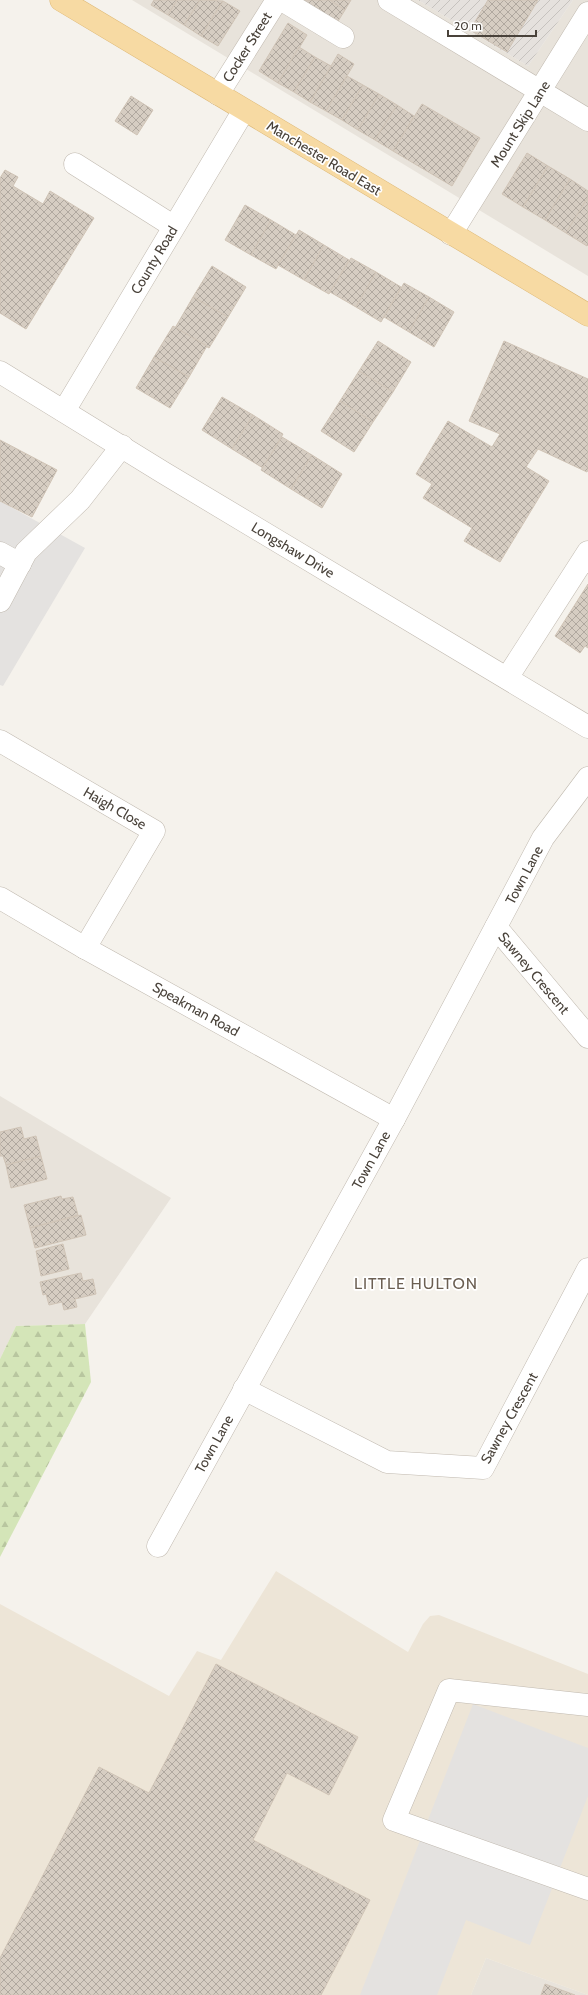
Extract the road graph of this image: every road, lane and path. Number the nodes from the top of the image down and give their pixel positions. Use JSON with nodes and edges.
{"nodes":[{"id":1,"x":61,"y":0,"type":"edge"},
{"id":2,"x":277,"y":0,"type":"edge"},
{"id":3,"x":282,"y":0,"type":"edge"},
{"id":4,"x":389,"y":0,"type":"edge"},
{"id":5,"x":588,"y":13,"type":"edge"},
{"id":6,"x":343,"y":37,"type":"dead end"},
{"id":7,"x":540,"y":90,"type":"junction"},
{"id":8,"x":218,"y":94,"type":"junction"},
{"id":9,"x":244,"y":110,"type":"junction"},
{"id":10,"x":588,"y":120,"type":"edge"},
{"id":11,"x":75,"y":164,"type":"dead end"},
{"id":12,"x":173,"y":226,"type":"junction"},
{"id":13,"x":451,"y":234,"type":"junction"},
{"id":14,"x":588,"y":316,"type":"edge"},
{"id":15,"x":0,"y":372,"type":"edge"},
{"id":16,"x":64,"y":411,"type":"junction"},
{"id":17,"x":122,"y":446,"type":"junction"},
{"id":18,"x":588,"y":552,"type":"edge"},
{"id":19,"x":0,"y":553,"type":"edge"},
{"id":20,"x":23,"y":558,"type":"junction"},
{"id":21,"x":0,"y":602,"type":"edge"},
{"id":22,"x":507,"y":678,"type":"junction"},
{"id":23,"x":588,"y":728,"type":"edge"},
{"id":24,"x":0,"y":741,"type":"edge"},
{"id":25,"x":588,"y":778,"type":"edge"},
{"id":26,"x":0,"y":898,"type":"edge"},
{"id":27,"x":496,"y":927,"type":"junction"},
{"id":28,"x":85,"y":948,"type":"junction"},
{"id":29,"x":588,"y":1037,"type":"edge"},
{"id":30,"x":394,"y":1119,"type":"junction"},
{"id":31,"x":588,"y":1269,"type":"edge"},
{"id":32,"x":244,"y":1389,"type":"junction"},
{"id":33,"x":158,"y":1546,"type":"dead end"},
{"id":34,"x":588,"y":1705,"type":"edge"},
{"id":35,"x":588,"y":1889,"type":"edge"}],
"edges":[{"from":1,"to":8,"type":"main road","name":"Manchester Road East"},
{"from":2,"to":8,"type":"street","name":"Cocker Street"},
{"from":3,"to":6,"type":"street"},
{"from":4,"to":7,"type":"street"},
{"from":5,"to":7,"type":"street","name":"Mount Skip Lane"},
{"from":7,"to":10,"type":"street"},
{"from":7,"to":13,"type":"street","name":"Mount Skip Lane"},
{"from":8,"to":9,"type":"main road","name":"Manchester Road East"},
{"from":9,"to":12,"type":"street","name":"County Road"},
{"from":9,"to":13,"type":"main road","name":"Manchester Road East"},
{"from":11,"to":12,"type":"street"},
{"from":12,"to":16,"type":"street","name":"County Road"},
{"from":13,"to":14,"type":"main road","name":"Manchester Road East"},
{"from":15,"to":16,"type":"street","name":"Longshaw Drive"},
{"from":16,"to":17,"type":"street","name":"Longshaw Drive"},
{"from":17,"to":20,"type":"street"},
{"from":17,"to":22,"type":"street","name":"Longshaw Drive"},
{"from":18,"to":22,"type":"street"},
{"from":19,"to":20,"type":"street"},
{"from":20,"to":21,"type":"street"},
{"from":22,"to":23,"type":"street","name":"Longshaw Drive"},
{"from":24,"to":28,"type":"street","name":"Haigh Close"},
{"from":25,"to":27,"type":"street","name":"Town Lane"},
{"from":26,"to":28,"type":"street","name":"Speakman Road"},
{"from":27,"to":29,"type":"street","name":"Sawney Crescent"},
{"from":27,"to":30,"type":"street","name":"Town Lane"},
{"from":28,"to":30,"type":"street","name":"Speakman Road"},
{"from":30,"to":32,"type":"street","name":"Town Lane"},
{"from":31,"to":32,"type":"street","name":"Sawney Crescent"},
{"from":32,"to":33,"type":"street","name":"Town Lane"},
{"from":34,"to":35,"type":"street"}]}
